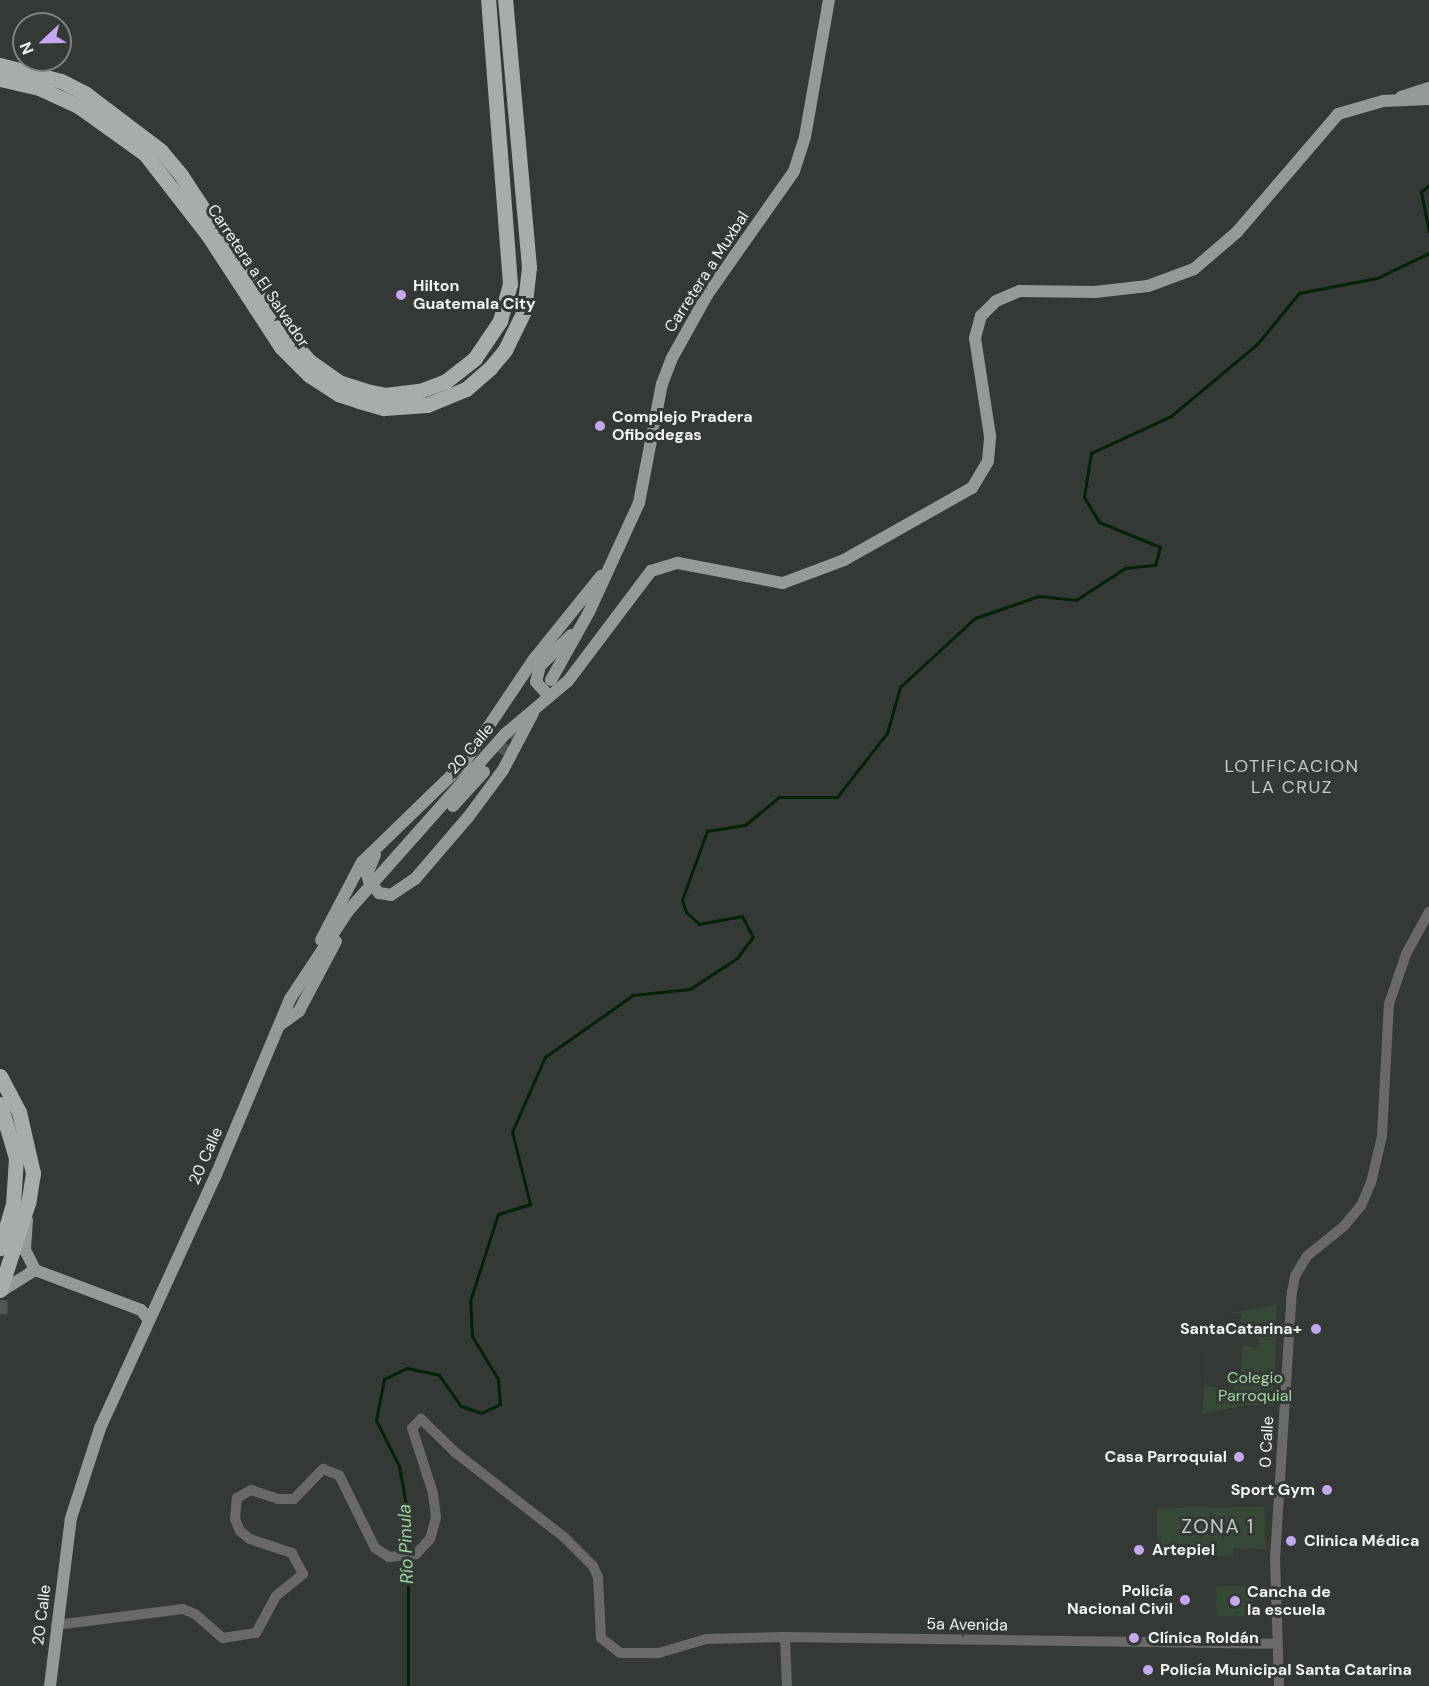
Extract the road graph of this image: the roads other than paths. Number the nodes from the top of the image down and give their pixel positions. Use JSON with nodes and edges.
{"nodes":[{"id":1,"x":488,"y":0,"type":"edge"},
{"id":2,"x":505,"y":0,"type":"edge"},
{"id":3,"x":829,"y":0,"type":"edge"},
{"id":4,"x":0,"y":65,"type":"edge"},
{"id":5,"x":0,"y":79,"type":"edge"},
{"id":6,"x":1429,"y":88,"type":"edge"},
{"id":7,"x":1397,"y":99,"type":"junction"},
{"id":8,"x":1429,"y":99,"type":"edge"},
{"id":9,"x":611,"y":564,"type":"junction"},
{"id":10,"x":583,"y":622,"type":"junction"},
{"id":11,"x":554,"y":675,"type":"dead end"},
{"id":12,"x":550,"y":695,"type":"junction"},
{"id":13,"x":534,"y":712,"type":"junction"},
{"id":14,"x":499,"y":753,"type":"tunnel mouth"},
{"id":15,"x":465,"y":763,"type":"junction"},
{"id":16,"x":1429,"y":912,"type":"edge"},
{"id":17,"x":314,"y":961,"type":"junction"},
{"id":18,"x":279,"y":1026,"type":"junction"},
{"id":19,"x":0,"y":1076,"type":"edge"},
{"id":20,"x":0,"y":1104,"type":"edge"},
{"id":21,"x":28,"y":1203,"type":"junction"},
{"id":22,"x":0,"y":1248,"type":"edge"},
{"id":23,"x":36,"y":1270,"type":"junction"},
{"id":24,"x":49,"y":1275,"type":"junction"},
{"id":25,"x":0,"y":1291,"type":"edge"},
{"id":26,"x":156,"y":1302,"type":"junction"},
{"id":27,"x":148,"y":1319,"type":"junction"},
{"id":28,"x":56,"y":1625,"type":"junction"},
{"id":29,"x":785,"y":1637,"type":"junction"},
{"id":30,"x":1277,"y":1644,"type":"junction"},
{"id":31,"x":50,"y":1686,"type":"edge"},
{"id":32,"x":787,"y":1686,"type":"edge"},
{"id":33,"x":1279,"y":1686,"type":"edge"}],
"edges":[{"from":1,"to":4,"type":"highway","name":"Carretera a El Salvador"},
{"from":2,"to":5,"type":"highway","name":"Carretera a El Salvador"},
{"from":3,"to":9,"type":"main road","name":"Carretera a Muxbal"},
{"from":6,"to":7,"type":"main road"},
{"from":7,"to":8,"type":"main road"},
{"from":7,"to":12,"type":"main road","name":"20 Calle"},
{"from":9,"to":10,"type":"main road","name":"Carretera a Muxbal"},
{"from":9,"to":15,"type":"main road","name":"Carretera a Muxbal"},
{"from":10,"to":11,"type":"main road","name":"Carretera a Muxbal"},
{"from":10,"to":12,"type":"main road","bridge":true},
{"from":12,"to":13,"type":"main road","name":"20 Calle"},
{"from":13,"to":15,"type":"main road","bridge":true},
{"from":13,"to":17,"type":"main road","name":"20 Calle"},
{"from":14,"to":18,"type":"main road"},
{"from":15,"to":17,"type":"main road","name":"Carretera a Muxbal"},
{"from":16,"to":30,"type":"street","name":"0 Calle"},
{"from":17,"to":18,"type":"main road","name":"20 Calle"},
{"from":18,"to":26,"type":"main road","name":"20 Calle"},
{"from":19,"to":21,"type":"highway"},
{"from":20,"to":22,"type":"highway"},
{"from":21,"to":23,"type":"main road"},
{"from":21,"to":25,"type":"highway"},
{"from":23,"to":24,"type":"main road"},
{"from":23,"to":25,"type":"main road"},
{"from":24,"to":26,"type":"main road"},
{"from":24,"to":27,"type":"main road"},
{"from":26,"to":27,"type":"main road","name":"20 Calle"},
{"from":27,"to":28,"type":"main road","name":"20 Calle"},
{"from":28,"to":29,"type":"street","name":"5a Avenida"},
{"from":28,"to":31,"type":"main road","name":"20 Calle"},
{"from":29,"to":30,"type":"street","name":"5a Avenida"},
{"from":29,"to":32,"type":"street"},
{"from":30,"to":33,"type":"street","name":"0 Calle"}]}
